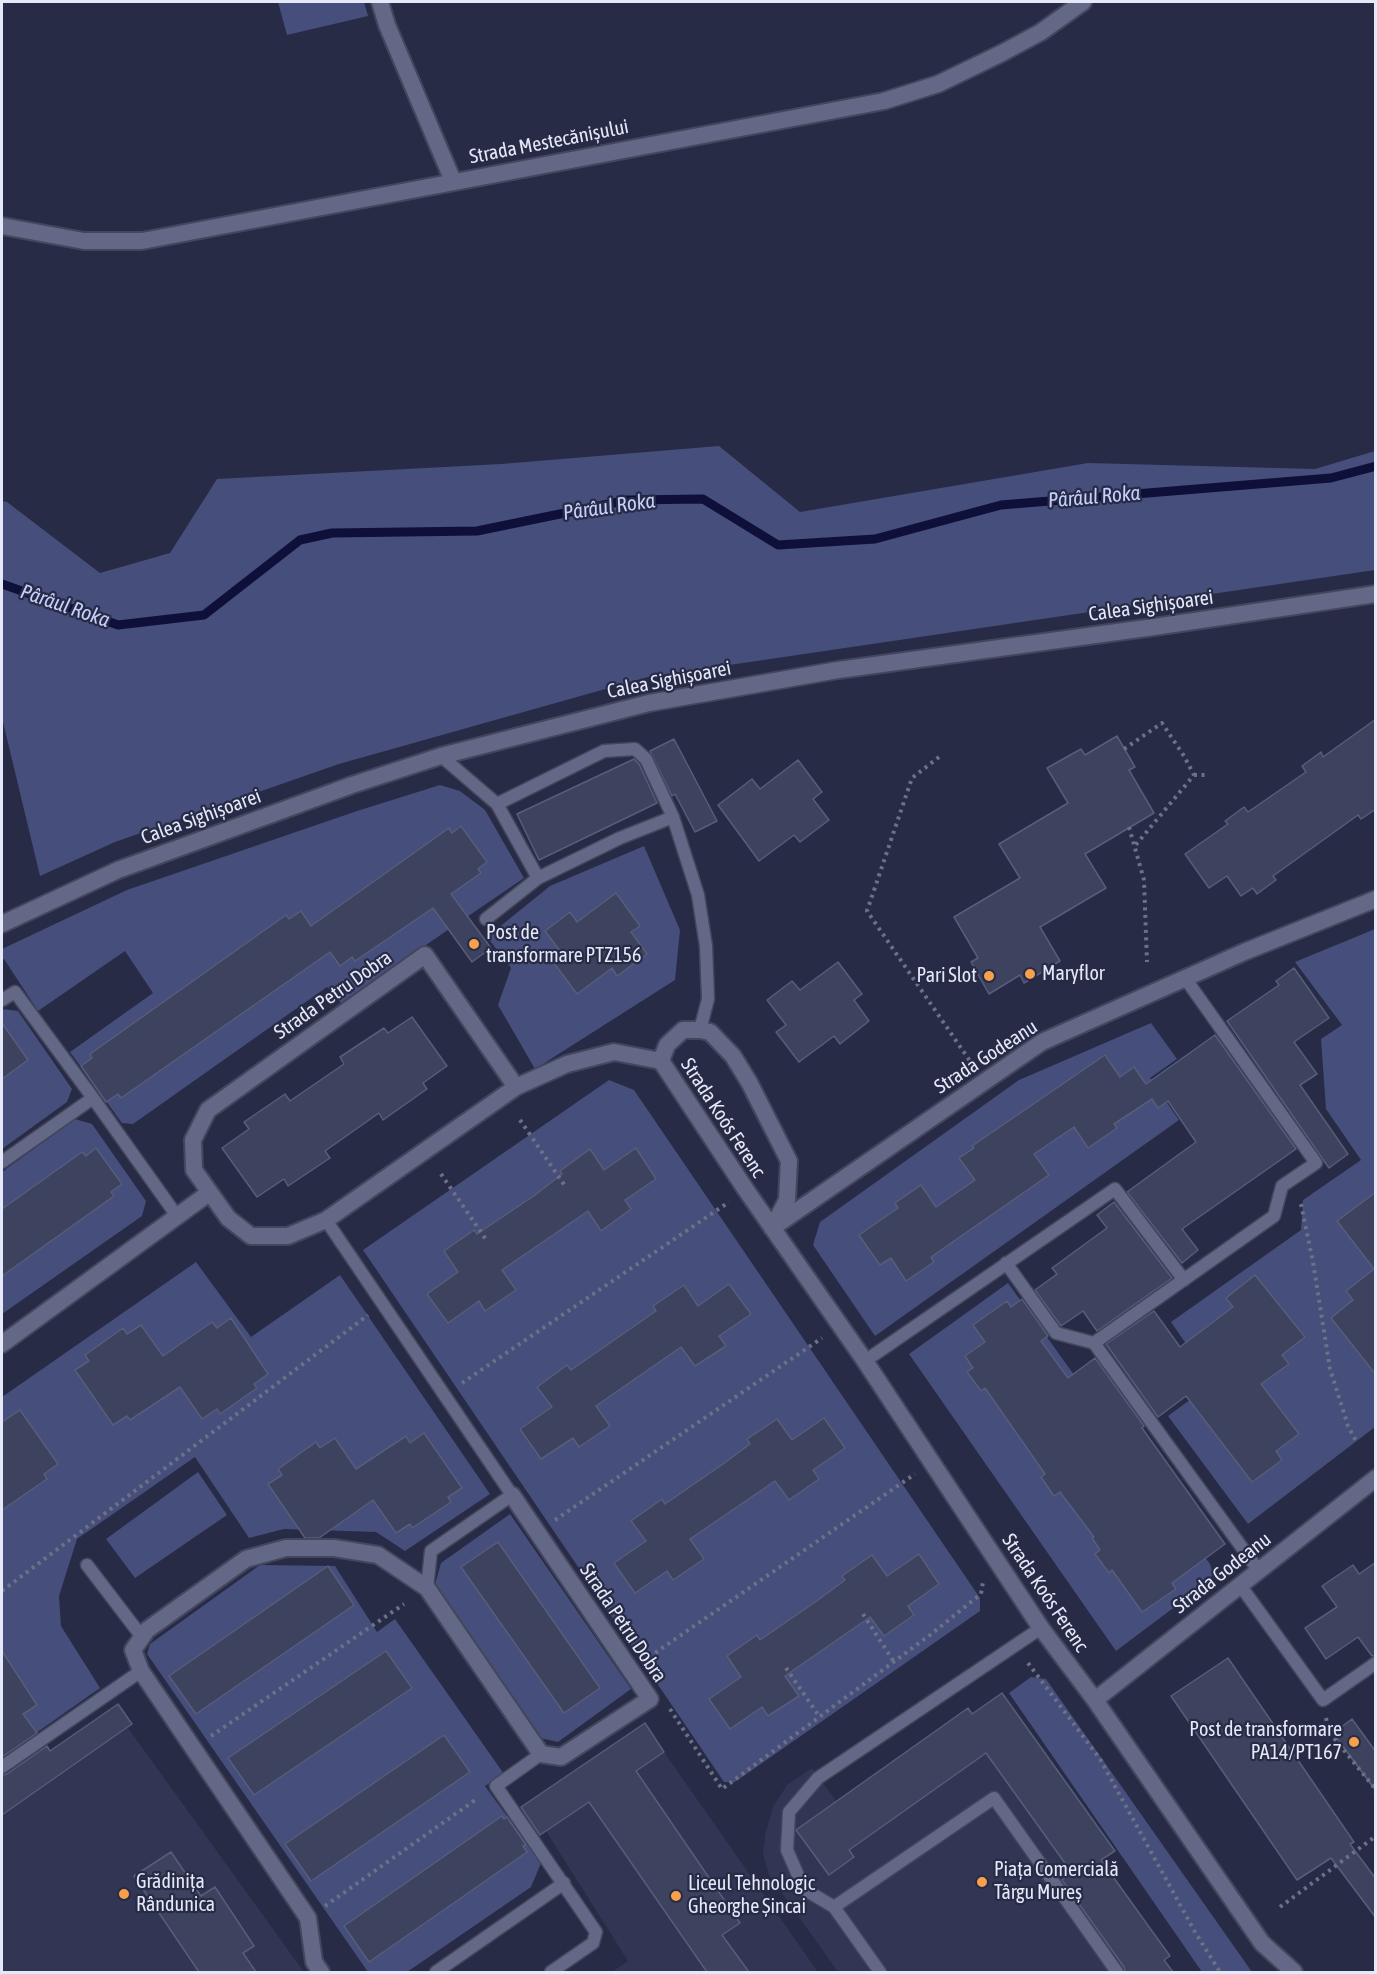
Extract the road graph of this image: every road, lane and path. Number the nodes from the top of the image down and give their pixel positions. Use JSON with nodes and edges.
{"nodes":[{"id":1,"x":380,"y":2,"type":"edge"},
{"id":2,"x":1083,"y":2,"type":"edge"},
{"id":3,"x":453,"y":181,"type":"junction"},
{"id":4,"x":2,"y":226,"type":"edge"},
{"id":5,"x":1376,"y":594,"type":"edge"},
{"id":6,"x":1124,"y":749,"type":"dead end"},
{"id":7,"x":441,"y":756,"type":"junction"},
{"id":8,"x":939,"y":757,"type":"dead end"},
{"id":9,"x":1194,"y":775,"type":"junction"},
{"id":10,"x":1205,"y":775,"type":"dead end"},
{"id":11,"x":497,"y":804,"type":"junction"},
{"id":12,"x":673,"y":817,"type":"junction"},
{"id":13,"x":1129,"y":827,"type":"dead end"},
{"id":14,"x":1134,"y":847,"type":"junction"},
{"id":15,"x":538,"y":878,"type":"junction"},
{"id":16,"x":1376,"y":899,"type":"edge"},
{"id":17,"x":486,"y":919,"type":"dead end"},
{"id":18,"x":2,"y":924,"type":"edge"},
{"id":19,"x":1147,"y":962,"type":"dead end"},
{"id":20,"x":1185,"y":978,"type":"junction"},
{"id":21,"x":2,"y":1000,"type":"edge"},
{"id":22,"x":700,"y":1030,"type":"junction"},
{"id":23,"x":661,"y":1061,"type":"junction"},
{"id":24,"x":976,"y":1069,"type":"dead end"},
{"id":25,"x":516,"y":1087,"type":"junction"},
{"id":26,"x":93,"y":1098,"type":"junction"},
{"id":27,"x":520,"y":1120,"type":"dead end"},
{"id":28,"x":2,"y":1162,"type":"edge"},
{"id":29,"x":441,"y":1174,"type":"dead end"},
{"id":30,"x":1295,"y":1177,"type":"junction"},
{"id":31,"x":565,"y":1186,"type":"dead end"},
{"id":32,"x":208,"y":1193,"type":"junction"},
{"id":33,"x":729,"y":1202,"type":"dead end"},
{"id":34,"x":177,"y":1216,"type":"junction"},
{"id":35,"x":326,"y":1220,"type":"junction"},
{"id":36,"x":772,"y":1228,"type":"junction"},
{"id":37,"x":487,"y":1241,"type":"dead end"},
{"id":38,"x":1006,"y":1263,"type":"junction"},
{"id":39,"x":1184,"y":1280,"type":"junction"},
{"id":40,"x":383,"y":1304,"type":"junction"},
{"id":41,"x":822,"y":1338,"type":"dead end"},
{"id":42,"x":1094,"y":1343,"type":"junction"},
{"id":43,"x":2,"y":1344,"type":"edge"},
{"id":44,"x":865,"y":1361,"type":"junction"},
{"id":45,"x":444,"y":1395,"type":"junction"},
{"id":46,"x":1356,"y":1441,"type":"dead end"},
{"id":47,"x":918,"y":1472,"type":"dead end"},
{"id":48,"x":1376,"y":1478,"type":"edge"},
{"id":49,"x":512,"y":1495,"type":"junction"},
{"id":50,"x":537,"y":1532,"type":"junction"},
{"id":51,"x":87,"y":1565,"type":"dead end"},
{"id":52,"x":1258,"y":1571,"type":"junction"},
{"id":53,"x":984,"y":1576,"type":"dead end"},
{"id":54,"x":1240,"y":1585,"type":"junction"},
{"id":55,"x":427,"y":1588,"type":"junction"},
{"id":56,"x":2,"y":1592,"type":"edge"},
{"id":57,"x":404,"y":1604,"type":"dead end"},
{"id":58,"x":863,"y":1614,"type":"dead end"},
{"id":59,"x":1041,"y":1628,"type":"junction"},
{"id":60,"x":141,"y":1637,"type":"junction"},
{"id":61,"x":1027,"y":1661,"type":"dead end"},
{"id":62,"x":894,"y":1662,"type":"junction"},
{"id":63,"x":1376,"y":1663,"type":"edge"},
{"id":64,"x":786,"y":1668,"type":"dead end"},
{"id":65,"x":630,"y":1670,"type":"junction"},
{"id":66,"x":141,"y":1671,"type":"junction"},
{"id":67,"x":1095,"y":1700,"type":"junction"},
{"id":68,"x":1323,"y":1700,"type":"junction"},
{"id":69,"x":665,"y":1702,"type":"dead end"},
{"id":70,"x":819,"y":1716,"type":"junction"},
{"id":71,"x":206,"y":1739,"type":"dead end"},
{"id":72,"x":541,"y":1755,"type":"junction"},
{"id":73,"x":2,"y":1767,"type":"edge"},
{"id":74,"x":496,"y":1786,"type":"junction"},
{"id":75,"x":1376,"y":1793,"type":"edge"},
{"id":76,"x":1376,"y":1836,"type":"edge"},
{"id":77,"x":564,"y":1883,"type":"junction"},
{"id":78,"x":834,"y":1907,"type":"junction"},
{"id":79,"x":1280,"y":1907,"type":"dead end"},
{"id":80,"x":322,"y":1908,"type":"dead end"},
{"id":81,"x":321,"y":1972,"type":"edge"},
{"id":82,"x":436,"y":1972,"type":"edge"},
{"id":83,"x":551,"y":1972,"type":"edge"},
{"id":84,"x":880,"y":1972,"type":"edge"},
{"id":85,"x":1117,"y":1972,"type":"edge"},
{"id":86,"x":1220,"y":1972,"type":"edge"},
{"id":87,"x":1294,"y":1972,"type":"edge"}],
"edges":[{"from":1,"to":3,"type":"street"},
{"from":2,"to":3,"type":"street","name":"Strada Mestecănișului"},
{"from":3,"to":4,"type":"street","name":"Strada Mestecănișului"},
{"from":5,"to":7,"type":"street","name":"Calea Sighișoarei"},
{"from":6,"to":9,"type":"path"},
{"from":7,"to":11,"type":"lane"},
{"from":7,"to":18,"type":"street","name":"Calea Sighișoarei"},
{"from":8,"to":24,"type":"path"},
{"from":9,"to":10,"type":"path"},
{"from":9,"to":14,"type":"path"},
{"from":11,"to":12,"type":"lane"},
{"from":11,"to":15,"type":"lane"},
{"from":12,"to":15,"type":"lane"},
{"from":12,"to":22,"type":"lane"},
{"from":13,"to":14,"type":"path"},
{"from":14,"to":19,"type":"path"},
{"from":15,"to":17,"type":"lane"},
{"from":16,"to":20,"type":"street","name":"Strada Godeanu"},
{"from":20,"to":30,"type":"lane"},
{"from":20,"to":36,"type":"street","name":"Strada Godeanu"},
{"from":21,"to":26,"type":"lane"},
{"from":22,"to":23,"type":"street","name":"Strada Koós Ferenc"},
{"from":22,"to":36,"type":"street","name":"Strada Koós Ferenc"},
{"from":23,"to":25,"type":"street","name":"Strada Petru Dobra"},
{"from":23,"to":36,"type":"street","name":"Strada Koós Ferenc"},
{"from":25,"to":32,"type":"street","name":"Strada Petru Dobra"},
{"from":25,"to":35,"type":"street","name":"Strada Petru Dobra"},
{"from":26,"to":28,"type":"lane"},
{"from":26,"to":34,"type":"lane"},
{"from":27,"to":31,"type":"path"},
{"from":29,"to":37,"type":"path"},
{"from":30,"to":39,"type":"lane"},
{"from":30,"to":46,"type":"path"},
{"from":32,"to":34,"type":"street"},
{"from":32,"to":35,"type":"street","name":"Strada Petru Dobra"},
{"from":33,"to":45,"type":"path"},
{"from":34,"to":43,"type":"street"},
{"from":35,"to":40,"type":"lane","name":"Strada Petru Dobra"},
{"from":36,"to":44,"type":"street","name":"Strada Koós Ferenc"},
{"from":38,"to":39,"type":"lane"},
{"from":38,"to":42,"type":"lane"},
{"from":38,"to":44,"type":"lane"},
{"from":39,"to":42,"type":"lane"},
{"from":40,"to":45,"type":"lane","name":"Strada Petru Dobra"},
{"from":40,"to":56,"type":"path"},
{"from":41,"to":50,"type":"path"},
{"from":42,"to":52,"type":"lane"},
{"from":44,"to":59,"type":"street","name":"Strada Koós Ferenc"},
{"from":45,"to":49,"type":"lane","name":"Strada Petru Dobra"},
{"from":47,"to":65,"type":"path"},
{"from":48,"to":52,"type":"street","name":"Strada Godeanu"},
{"from":49,"to":50,"type":"street","name":"Strada Petru Dobra"},
{"from":49,"to":55,"type":"lane"},
{"from":50,"to":65,"type":"street","name":"Strada Petru Dobra"},
{"from":51,"to":60,"type":"lane"},
{"from":52,"to":54,"type":"street","name":"Strada Godeanu"},
{"from":53,"to":62,"type":"path"},
{"from":54,"to":67,"type":"street","name":"Strada Godeanu"},
{"from":54,"to":68,"type":"lane"},
{"from":55,"to":60,"type":"street"},
{"from":55,"to":72,"type":"street"},
{"from":57,"to":71,"type":"path"},
{"from":58,"to":62,"type":"path"},
{"from":59,"to":67,"type":"street","name":"Strada Koós Ferenc"},
{"from":59,"to":78,"type":"lane"},
{"from":60,"to":66,"type":"street"},
{"from":61,"to":86,"type":"path"},
{"from":62,"to":70,"type":"path"},
{"from":63,"to":68,"type":"lane"},
{"from":64,"to":70,"type":"path"},
{"from":65,"to":72,"type":"street","name":"Strada Petru Dobra"},
{"from":66,"to":73,"type":"lane"},
{"from":66,"to":81,"type":"street"},
{"from":67,"to":87,"type":"street","name":"Strada Koós Ferenc"},
{"from":68,"to":75,"type":"path"},
{"from":69,"to":70,"type":"path"},
{"from":72,"to":74,"type":"lane","name":"Strada Petru Dobra"},
{"from":74,"to":77,"type":"lane"},
{"from":74,"to":80,"type":"path"},
{"from":76,"to":79,"type":"path"},
{"from":77,"to":82,"type":"lane"},
{"from":77,"to":83,"type":"lane"},
{"from":78,"to":84,"type":"lane"},
{"from":78,"to":85,"type":"lane"}]}
